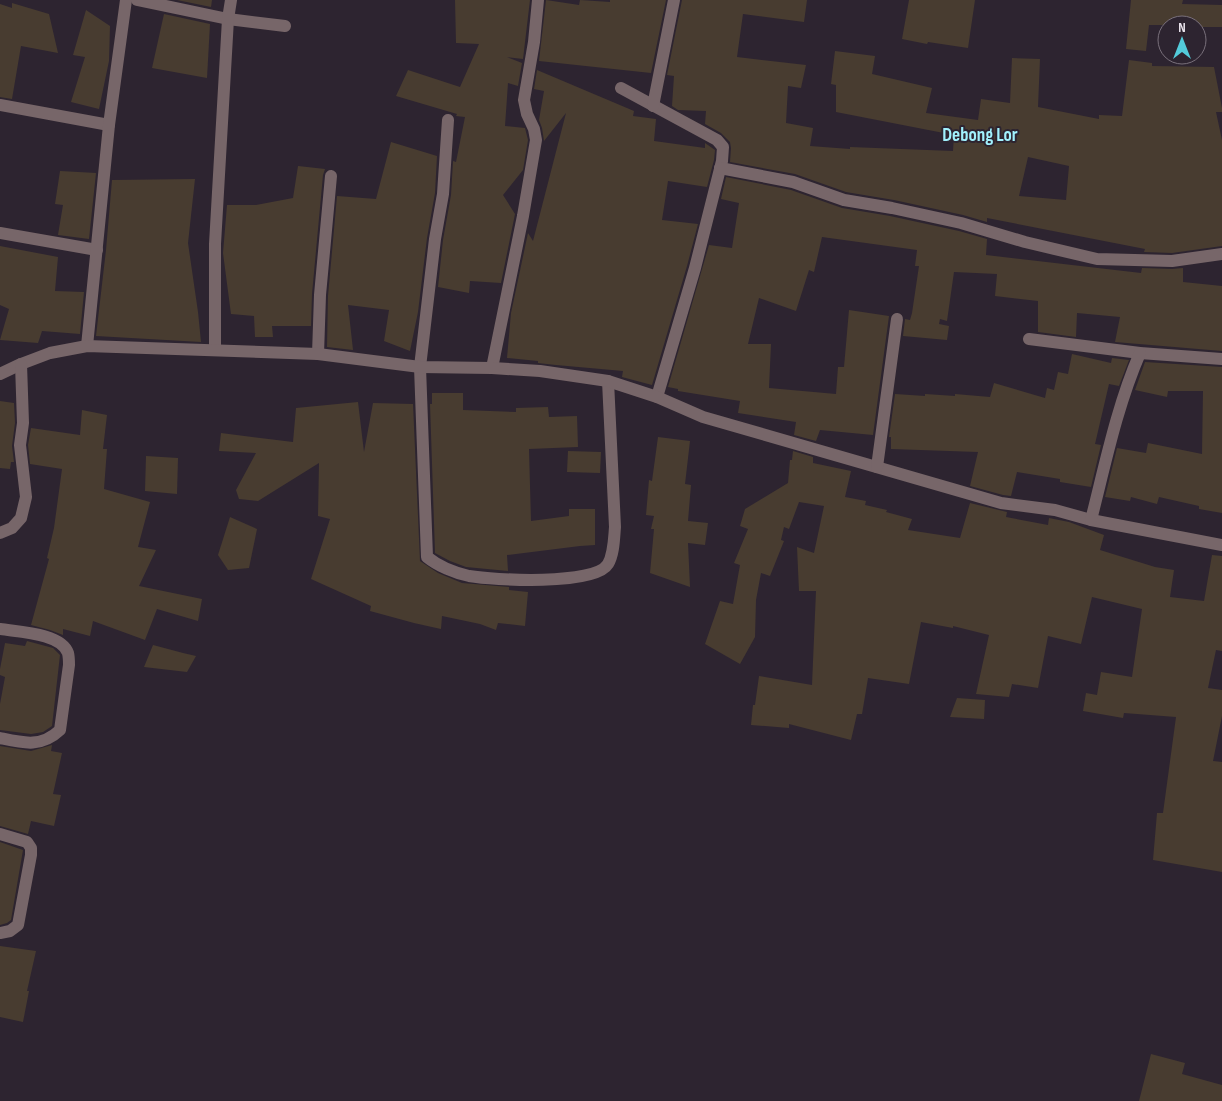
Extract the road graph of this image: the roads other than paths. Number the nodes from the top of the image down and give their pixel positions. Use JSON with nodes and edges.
{"nodes":[{"id":1,"x":126,"y":0,"type":"edge"},
{"id":2,"x":138,"y":0,"type":"edge"},
{"id":3,"x":231,"y":0,"type":"edge"},
{"id":4,"x":538,"y":0,"type":"edge"},
{"id":5,"x":674,"y":0,"type":"edge"},
{"id":6,"x":228,"y":18,"type":"junction"},
{"id":7,"x":285,"y":26,"type":"dead end"},
{"id":8,"x":621,"y":88,"type":"dead end"},
{"id":9,"x":0,"y":105,"type":"edge"},
{"id":10,"x":653,"y":106,"type":"junction"},
{"id":11,"x":448,"y":120,"type":"dead end"},
{"id":12,"x":109,"y":125,"type":"junction"},
{"id":13,"x":720,"y":168,"type":"junction"},
{"id":14,"x":331,"y":176,"type":"dead end"},
{"id":15,"x":0,"y":233,"type":"edge"},
{"id":16,"x":97,"y":250,"type":"junction"},
{"id":17,"x":1222,"y":254,"type":"edge"},
{"id":18,"x":897,"y":319,"type":"dead end"},
{"id":19,"x":1029,"y":338,"type":"dead end"},
{"id":20,"x":87,"y":346,"type":"junction"},
{"id":21,"x":215,"y":350,"type":"junction"},
{"id":22,"x":1140,"y":353,"type":"junction"},
{"id":23,"x":318,"y":354,"type":"junction"},
{"id":24,"x":1222,"y":359,"type":"edge"},
{"id":25,"x":21,"y":364,"type":"junction"},
{"id":26,"x":420,"y":367,"type":"junction"},
{"id":27,"x":492,"y":368,"type":"junction"},
{"id":28,"x":0,"y":374,"type":"edge"},
{"id":29,"x":608,"y":381,"type":"junction"},
{"id":30,"x":657,"y":397,"type":"junction"},
{"id":31,"x":876,"y":467,"type":"junction"},
{"id":32,"x":1091,"y":520,"type":"junction"},
{"id":33,"x":0,"y":533,"type":"edge"},
{"id":34,"x":1222,"y":545,"type":"edge"},
{"id":35,"x":0,"y":629,"type":"edge"},
{"id":36,"x":0,"y":738,"type":"edge"},
{"id":37,"x":0,"y":834,"type":"edge"},
{"id":38,"x":0,"y":933,"type":"edge"}],
"edges":[{"from":1,"to":12,"type":"street"},
{"from":2,"to":6,"type":"street"},
{"from":3,"to":6,"type":"street"},
{"from":4,"to":27,"type":"street"},
{"from":5,"to":10,"type":"street"},
{"from":6,"to":7,"type":"street"},
{"from":6,"to":21,"type":"street"},
{"from":8,"to":10,"type":"street"},
{"from":9,"to":12,"type":"street"},
{"from":10,"to":13,"type":"street"},
{"from":11,"to":26,"type":"street"},
{"from":12,"to":16,"type":"street"},
{"from":13,"to":17,"type":"street"},
{"from":13,"to":30,"type":"street"},
{"from":14,"to":23,"type":"street"},
{"from":15,"to":16,"type":"street"},
{"from":16,"to":20,"type":"street"},
{"from":18,"to":31,"type":"street"},
{"from":19,"to":22,"type":"street"},
{"from":20,"to":21,"type":"street"},
{"from":20,"to":25,"type":"street"},
{"from":21,"to":23,"type":"street"},
{"from":22,"to":24,"type":"street"},
{"from":22,"to":32,"type":"street"},
{"from":23,"to":26,"type":"street"},
{"from":25,"to":28,"type":"street"},
{"from":25,"to":33,"type":"street"},
{"from":26,"to":27,"type":"street"},
{"from":26,"to":29,"type":"street"},
{"from":27,"to":29,"type":"street"},
{"from":29,"to":30,"type":"street"},
{"from":30,"to":31,"type":"street"},
{"from":31,"to":32,"type":"street"},
{"from":32,"to":34,"type":"street"},
{"from":35,"to":36,"type":"street"},
{"from":37,"to":38,"type":"street"}]}
